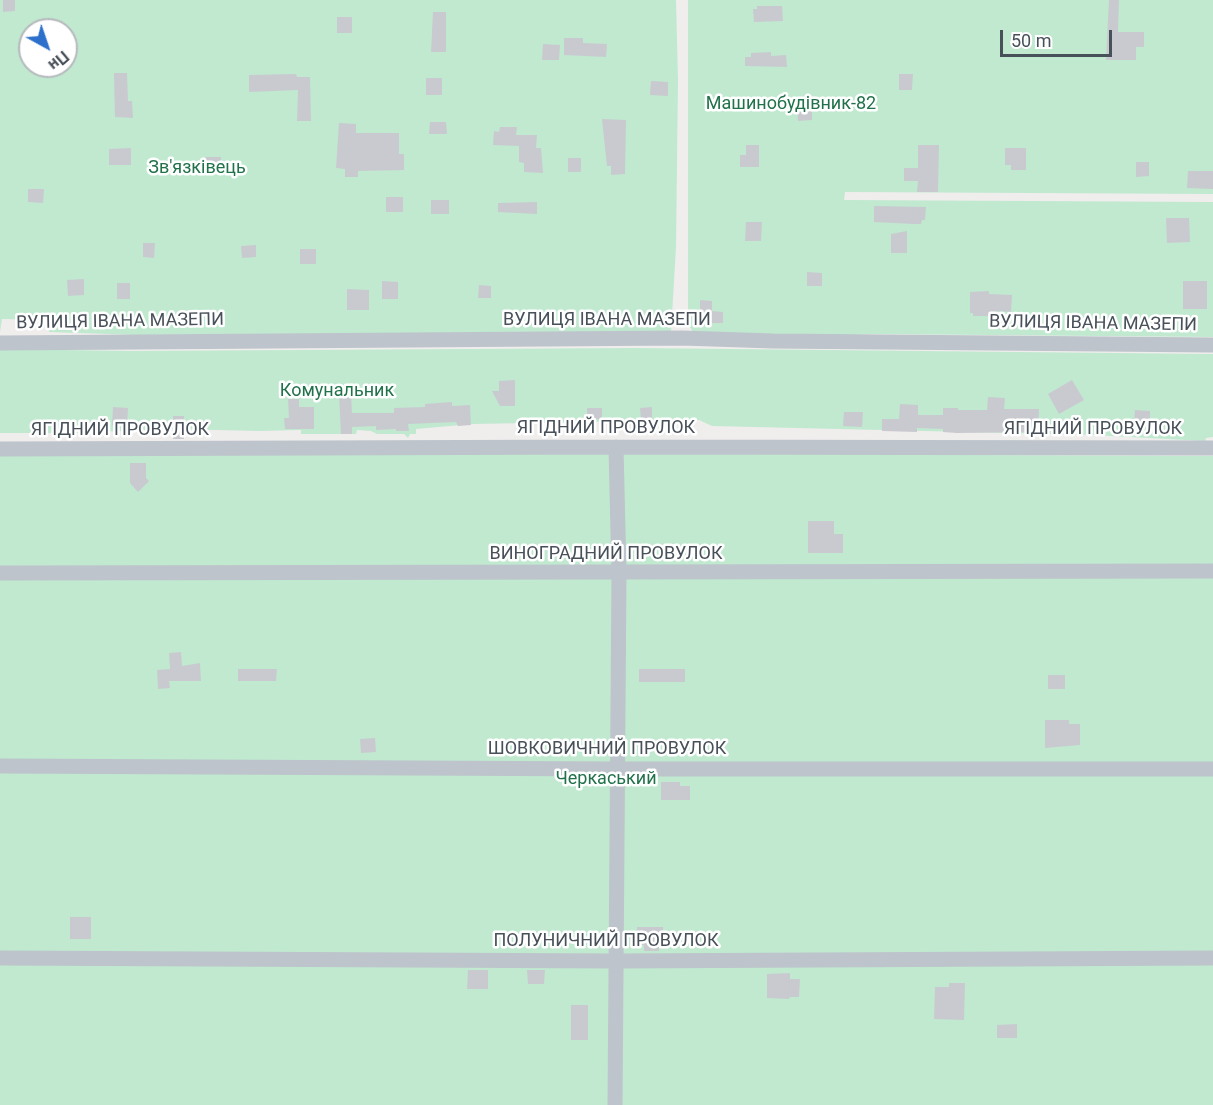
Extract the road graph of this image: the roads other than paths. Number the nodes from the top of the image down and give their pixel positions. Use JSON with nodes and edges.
{"nodes":[{"id":1,"x":0,"y":343,"type":"edge"},
{"id":2,"x":1213,"y":345,"type":"edge"},
{"id":3,"x":616,"y":447,"type":"junction"},
{"id":4,"x":1213,"y":448,"type":"edge"},
{"id":5,"x":0,"y":449,"type":"edge"},
{"id":6,"x":1213,"y":572,"type":"edge"},
{"id":7,"x":0,"y":573,"type":"edge"},
{"id":8,"x":619,"y":574,"type":"junction"},
{"id":9,"x":0,"y":766,"type":"edge"},
{"id":10,"x":618,"y":769,"type":"junction"},
{"id":11,"x":1213,"y":769,"type":"edge"},
{"id":12,"x":0,"y":958,"type":"edge"},
{"id":13,"x":1213,"y":958,"type":"edge"},
{"id":14,"x":616,"y":961,"type":"junction"},
{"id":15,"x":615,"y":1105,"type":"edge"}],
"edges":[{"from":1,"to":2,"type":"street","name":"ВУЛИЦЯ ІВАНА МАЗЕПИ"},
{"from":3,"to":4,"type":"street","name":"ЯГІДНИЙ ПРОВУЛОК"},
{"from":3,"to":5,"type":"street","name":"ЯГІДНИЙ ПРОВУЛОК"},
{"from":3,"to":8,"type":"street"},
{"from":6,"to":8,"type":"street","name":"ВИНОГРАДНИЙ ПРОВУЛОК"},
{"from":7,"to":8,"type":"street","name":"ВИНОГРАДНИЙ ПРОВУЛОК"},
{"from":8,"to":10,"type":"street"},
{"from":9,"to":10,"type":"street","name":"ШОВКОВИЧНИЙ ПРОВУЛОК"},
{"from":10,"to":11,"type":"street","name":"ШОВКОВИЧНИЙ ПРОВУЛОК"},
{"from":10,"to":14,"type":"street"},
{"from":12,"to":14,"type":"street","name":"ПОЛУНИЧНИЙ ПРОВУЛОК"},
{"from":13,"to":14,"type":"street","name":"ПОЛУНИЧНИЙ ПРОВУЛОК"},
{"from":14,"to":15,"type":"street"}]}
